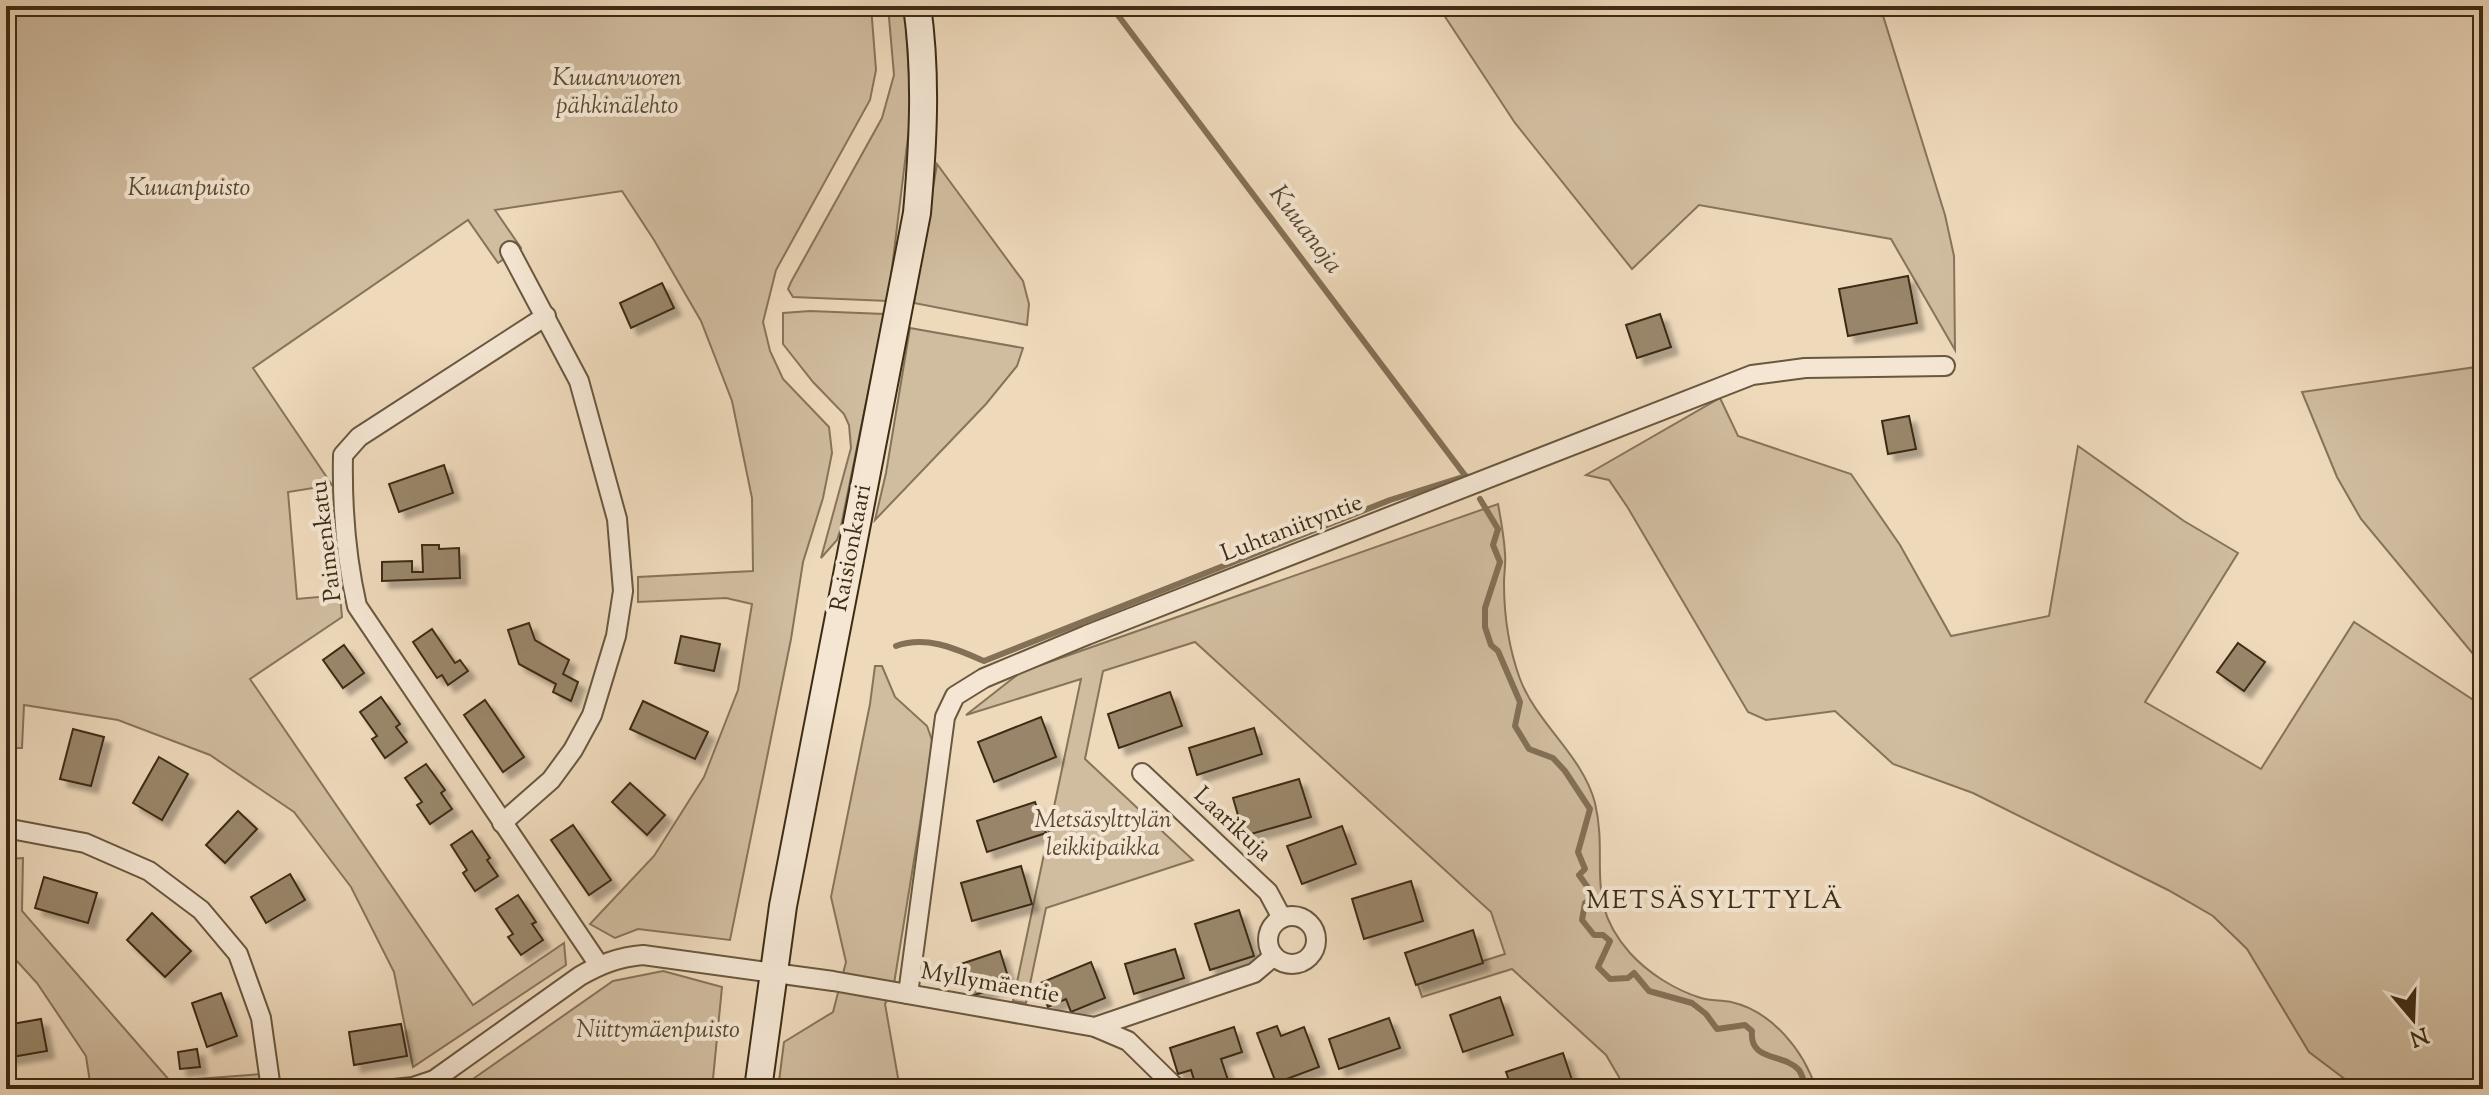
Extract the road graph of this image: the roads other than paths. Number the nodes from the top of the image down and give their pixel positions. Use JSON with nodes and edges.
{"nodes":[{"id":1,"x":917,"y":6,"type":"edge"},
{"id":2,"x":510,"y":251,"type":"dead end"},
{"id":3,"x":546,"y":316,"type":"junction"},
{"id":4,"x":1945,"y":366,"type":"dead end"},
{"id":5,"x":1142,"y":773,"type":"dead end"},
{"id":6,"x":502,"y":823,"type":"junction"},
{"id":7,"x":6,"y":830,"type":"edge"},
{"id":8,"x":1282,"y":918,"type":"junction"},
{"id":9,"x":1274,"y":956,"type":"junction"},
{"id":10,"x":599,"y":965,"type":"junction"},
{"id":11,"x":773,"y":973,"type":"junction"},
{"id":12,"x":908,"y":994,"type":"junction"},
{"id":13,"x":1095,"y":1027,"type":"junction"},
{"id":14,"x":271,"y":1089,"type":"edge"},
{"id":15,"x":394,"y":1089,"type":"edge"},
{"id":16,"x":758,"y":1089,"type":"edge"},
{"id":17,"x":1177,"y":1089,"type":"edge"}],
"edges":[{"from":1,"to":11,"type":"main road","name":"Raisionkaari"},
{"from":2,"to":3,"type":"street"},
{"from":3,"to":6,"type":"street"},
{"from":3,"to":6,"type":"street","name":"Paimenkatu"},
{"from":4,"to":12,"type":"street","name":"Luhtaniityntie"},
{"from":5,"to":8,"type":"street","name":"Laarikuja"},
{"from":6,"to":10,"type":"street","name":"Paimenkatu"},
{"from":7,"to":14,"type":"street"},
{"from":8,"to":9,"type":"street"},
{"from":8,"to":9,"type":"street"},
{"from":9,"to":13,"type":"street"},
{"from":10,"to":11,"type":"street","name":"Myllymäentie"},
{"from":10,"to":15,"type":"street"},
{"from":11,"to":12,"type":"street","name":"Myllymäentie"},
{"from":11,"to":16,"type":"main road","name":"Raisionkaari"},
{"from":12,"to":13,"type":"street","name":"Myllymäentie"},
{"from":13,"to":17,"type":"street","name":"Myllymäentie"}]}
